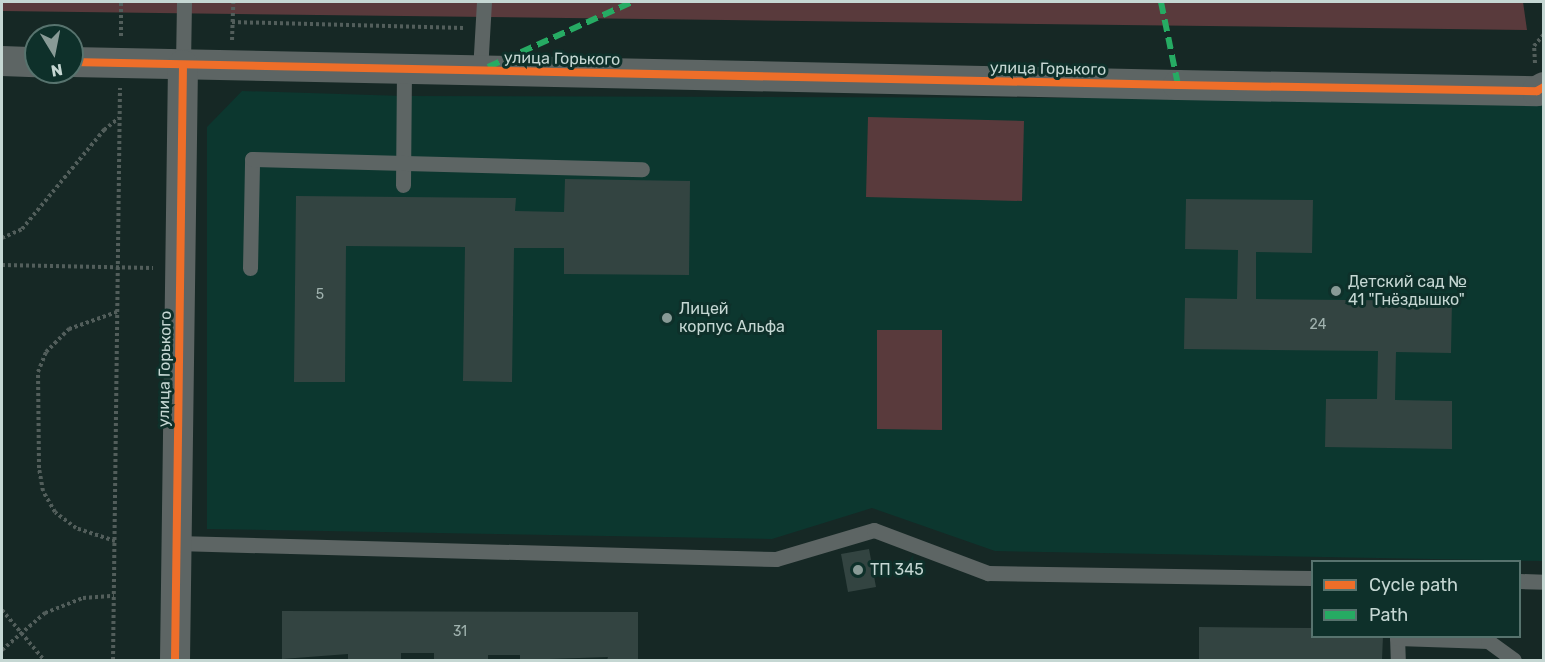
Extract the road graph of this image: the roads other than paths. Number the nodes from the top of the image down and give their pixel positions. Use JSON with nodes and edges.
{"nodes":[{"id":1,"x":184,"y":2,"type":"edge"},
{"id":2,"x":484,"y":2,"type":"edge"},
{"id":3,"x":2,"y":61,"type":"edge"},
{"id":4,"x":24,"y":62,"type":"edge"},
{"id":5,"x":84,"y":62,"type":"edge"},
{"id":6,"x":183,"y":65,"type":"junction"},
{"id":7,"x":404,"y":69,"type":"junction"},
{"id":8,"x":480,"y":71,"type":"junction"},
{"id":9,"x":1540,"y":89,"type":"edge"},
{"id":10,"x":403,"y":163,"type":"junction"},
{"id":11,"x":642,"y":169,"type":"dead end"},
{"id":12,"x":403,"y":185,"type":"dead end"},
{"id":13,"x":250,"y":268,"type":"dead end"},
{"id":14,"x":176,"y":543,"type":"junction"},
{"id":15,"x":1311,"y":578,"type":"edge"},
{"id":16,"x":1521,"y":581,"type":"edge"},
{"id":17,"x":1544,"y":582,"type":"edge"},
{"id":18,"x":1397,"y":638,"type":"edge"},
{"id":19,"x":1420,"y":638,"type":"edge"},
{"id":20,"x":175,"y":660,"type":"edge"},
{"id":21,"x":1398,"y":660,"type":"edge"},
{"id":22,"x":1514,"y":660,"type":"edge"}],
"edges":[{"from":1,"to":6,"type":"lane"},
{"from":2,"to":8,"type":"lane"},
{"from":3,"to":4,"type":"street"},
{"from":5,"to":6,"type":"street"},
{"from":6,"to":7,"type":"street","name":"улица Горького"},
{"from":6,"to":14,"type":"street","name":"улица Горького"},
{"from":7,"to":8,"type":"street","name":"улица Горького"},
{"from":7,"to":10,"type":"lane"},
{"from":8,"to":9,"type":"street","name":"улица Горького"},
{"from":10,"to":11,"type":"lane"},
{"from":10,"to":12,"type":"lane"},
{"from":10,"to":13,"type":"lane"},
{"from":14,"to":15,"type":"lane"},
{"from":14,"to":20,"type":"street","name":"улица Горького"},
{"from":16,"to":17,"type":"lane"},
{"from":18,"to":21,"type":"lane"},
{"from":19,"to":22,"type":"lane"}]}
